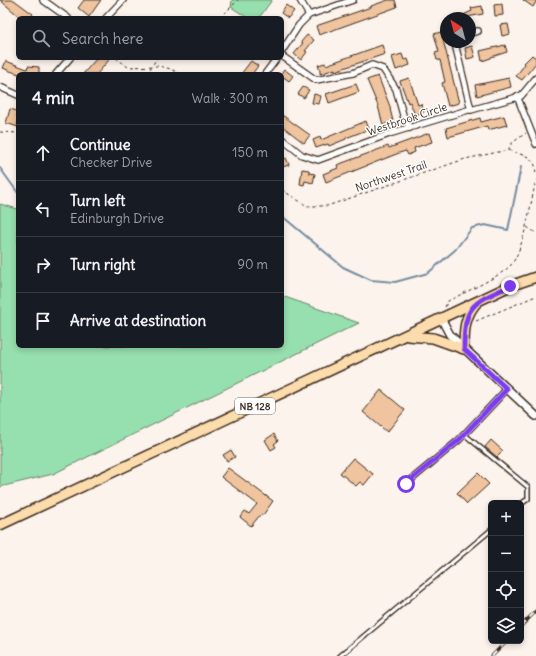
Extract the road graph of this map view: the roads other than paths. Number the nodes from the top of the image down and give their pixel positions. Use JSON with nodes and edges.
{"nodes":[{"id":1,"x":44,"y":0,"type":"edge"},
{"id":2,"x":123,"y":0,"type":"edge"},
{"id":3,"x":300,"y":0,"type":"edge"},
{"id":4,"x":353,"y":0,"type":"edge"},
{"id":5,"x":309,"y":15,"type":"junction"},
{"id":6,"x":65,"y":16,"type":"edge"},
{"id":7,"x":108,"y":16,"type":"edge"},
{"id":8,"x":284,"y":48,"type":"edge"},
{"id":9,"x":456,"y":48,"type":"edge"},
{"id":10,"x":284,"y":57,"type":"edge"},
{"id":11,"x":68,"y":60,"type":"edge"},
{"id":12,"x":275,"y":60,"type":"edge"},
{"id":13,"x":58,"y":72,"type":"edge"},
{"id":14,"x":266,"y":72,"type":"edge"},
{"id":15,"x":536,"y":78,"type":"edge"},
{"id":16,"x":0,"y":87,"type":"edge"},
{"id":17,"x":16,"y":94,"type":"edge"},
{"id":18,"x":517,"y":96,"type":"junction"},
{"id":19,"x":471,"y":110,"type":"junction"},
{"id":20,"x":410,"y":128,"type":"junction"},
{"id":21,"x":284,"y":141,"type":"edge"},
{"id":22,"x":536,"y":144,"type":"edge"},
{"id":23,"x":536,"y":277,"type":"edge"},
{"id":24,"x":480,"y":300,"type":"junction"},
{"id":25,"x":441,"y":318,"type":"junction"},
{"id":26,"x":404,"y":336,"type":"junction"},
{"id":27,"x":464,"y":349,"type":"junction"},
{"id":28,"x":507,"y":389,"type":"junction"},
{"id":29,"x":536,"y":416,"type":"edge"},
{"id":30,"x":464,"y":434,"type":"junction"},
{"id":31,"x":406,"y":484,"type":"dead end"},
{"id":32,"x":524,"y":502,"type":"edge"},
{"id":33,"x":0,"y":525,"type":"edge"},
{"id":34,"x":488,"y":533,"type":"edge"},
{"id":35,"x":340,"y":656,"type":"edge"}],
"edges":[{"from":1,"to":6,"type":"street"},
{"from":2,"to":7,"type":"street"},
{"from":3,"to":5,"type":"street"},
{"from":4,"to":5,"type":"street"},
{"from":5,"to":8,"type":"street"},
{"from":9,"to":19,"type":"street"},
{"from":10,"to":20,"type":"street"},
{"from":11,"to":13,"type":"street"},
{"from":12,"to":14,"type":"street"},
{"from":15,"to":18,"type":"street","name":"Westbrook Circle"},
{"from":16,"to":17,"type":"street"},
{"from":18,"to":19,"type":"street","name":"Westbrook Circle"},
{"from":18,"to":22,"type":"street"},
{"from":19,"to":20,"type":"street","name":"Westbrook Circle"},
{"from":20,"to":21,"type":"street","name":"Westbrook Circle"},
{"from":23,"to":24,"type":"main road","number":"NB 128"},
{"from":24,"to":25,"type":"main road","number":"NB 128"},
{"from":24,"to":27,"type":"main road"},
{"from":25,"to":26,"type":"main road","number":"NB 128"},
{"from":25,"to":27,"type":"street"},
{"from":26,"to":27,"type":"main road"},
{"from":26,"to":33,"type":"main road","number":"NB 128"},
{"from":27,"to":28,"type":"street"},
{"from":28,"to":29,"type":"street"},
{"from":28,"to":30,"type":"street"},
{"from":30,"to":31,"type":"street"},
{"from":30,"to":32,"type":"lane"},
{"from":34,"to":35,"type":"lane"}]}
